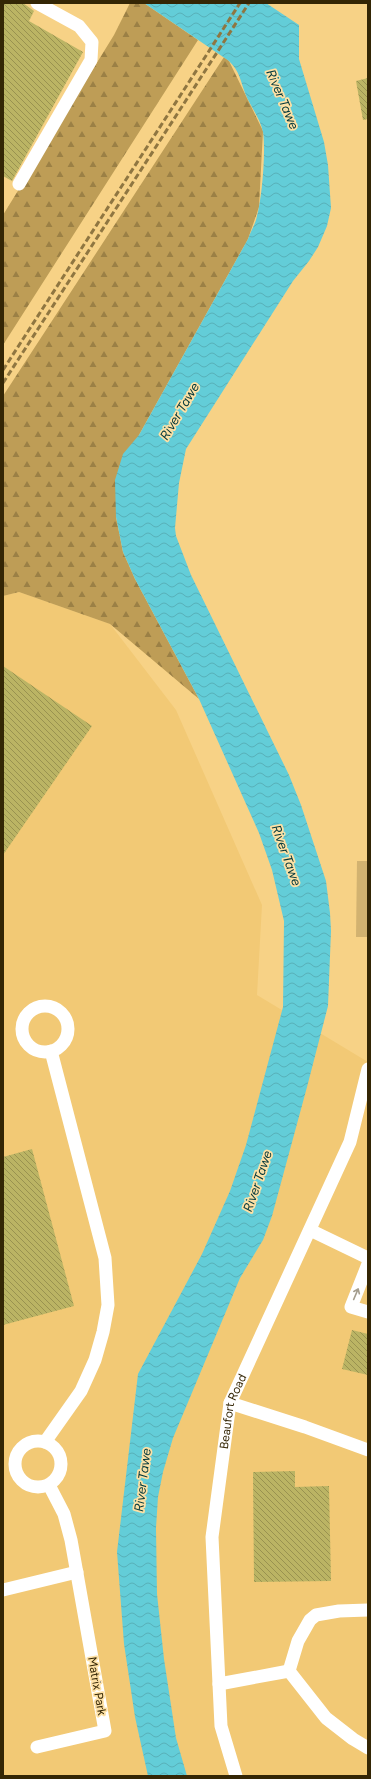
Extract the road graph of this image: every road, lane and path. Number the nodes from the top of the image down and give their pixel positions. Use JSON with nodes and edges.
{"nodes":[{"id":1,"x":37,"y":3,"type":"edge"},
{"id":2,"x":19,"y":184,"type":"dead end"},
{"id":3,"x":51,"y":1051,"type":"dead end"},
{"id":4,"x":368,"y":1069,"type":"edge"},
{"id":5,"x":310,"y":1230,"type":"junction"},
{"id":6,"x":368,"y":1258,"type":"edge"},
{"id":7,"x":368,"y":1264,"type":"edge"},
{"id":8,"x":368,"y":1312,"type":"edge"},
{"id":9,"x":230,"y":1403,"type":"junction"},
{"id":10,"x":45,"y":1442,"type":"junction"},
{"id":11,"x":368,"y":1450,"type":"edge"},
{"id":12,"x":9,"y":1463,"type":"edge"},
{"id":13,"x":49,"y":1484,"type":"junction"},
{"id":14,"x":77,"y":1572,"type":"junction"},
{"id":15,"x":3,"y":1590,"type":"edge"},
{"id":16,"x":368,"y":1610,"type":"edge"},
{"id":17,"x":289,"y":1671,"type":"junction"},
{"id":18,"x":219,"y":1684,"type":"junction"},
{"id":19,"x":37,"y":1747,"type":"dead end"},
{"id":20,"x":368,"y":1748,"type":"edge"},
{"id":21,"x":236,"y":1776,"type":"edge"}],
"edges":[{"from":1,"to":2,"type":"street"},
{"from":3,"to":10,"type":"street"},
{"from":4,"to":5,"type":"street","name":"Beaufort Road"},
{"from":5,"to":6,"type":"street"},
{"from":5,"to":9,"type":"street","name":"Beaufort Road"},
{"from":8,"to":7,"type":"street","one_way":true},
{"from":9,"to":11,"type":"street"},
{"from":9,"to":18,"type":"street","name":"Beaufort Road"},
{"from":10,"to":12,"type":"street"},
{"from":10,"to":13,"type":"street"},
{"from":12,"to":13,"type":"street"},
{"from":13,"to":14,"type":"street","name":"Matrix Park"},
{"from":14,"to":15,"type":"street"},
{"from":14,"to":19,"type":"street","name":"Matrix Park"},
{"from":16,"to":17,"type":"street"},
{"from":17,"to":18,"type":"street"},
{"from":17,"to":20,"type":"street"},
{"from":18,"to":21,"type":"street","name":"Beaufort Road"}]}
